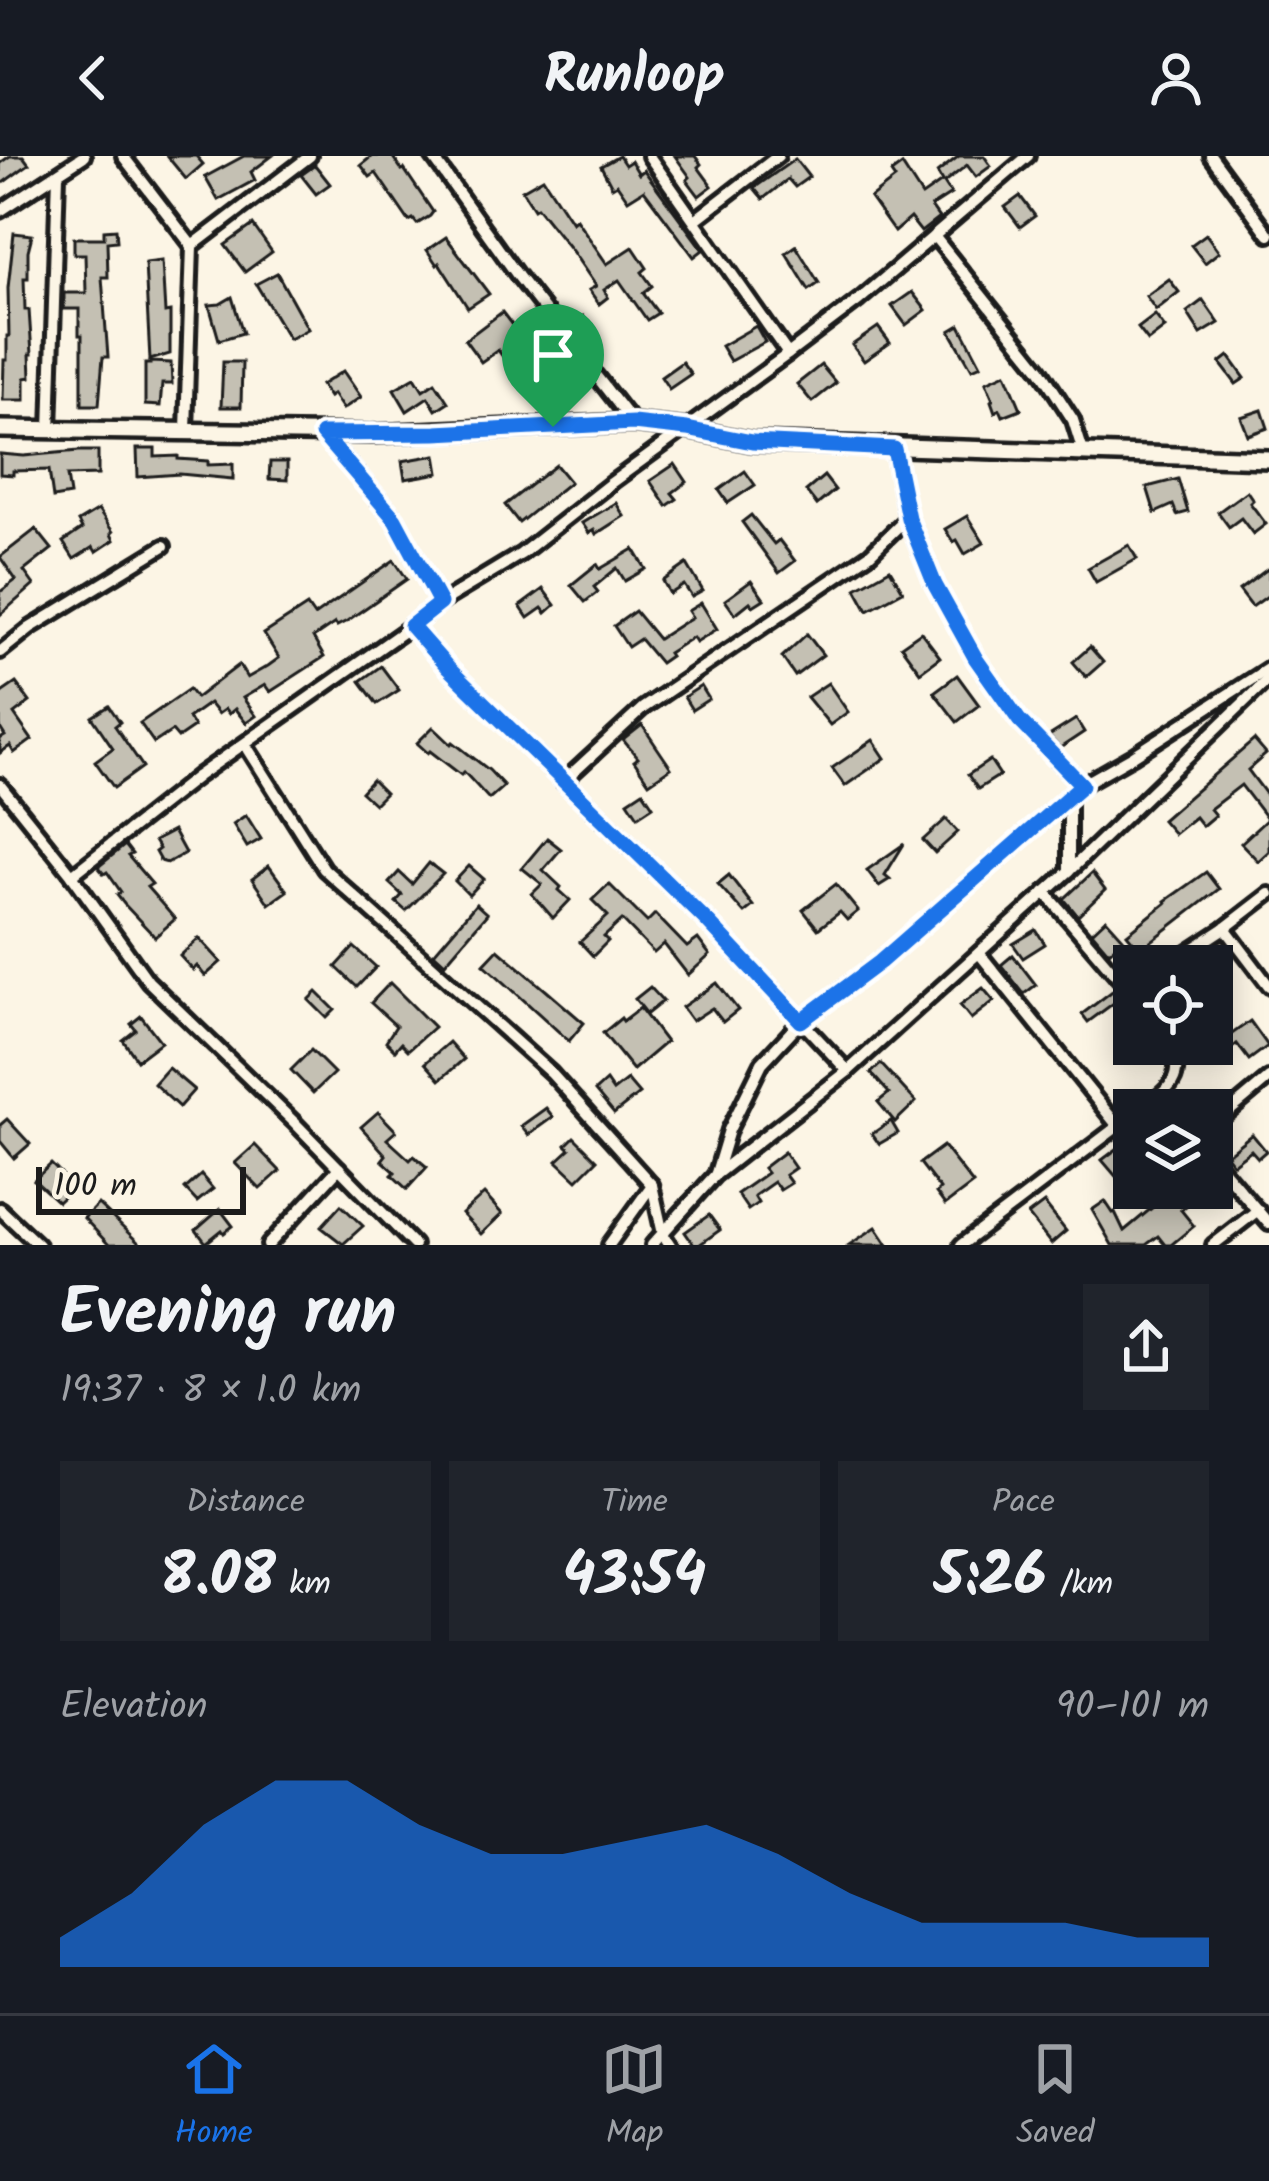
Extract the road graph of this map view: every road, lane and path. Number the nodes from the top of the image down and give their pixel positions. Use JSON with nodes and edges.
{"nodes":[{"id":1,"x":85,"y":156,"type":"edge"},
{"id":2,"x":123,"y":156,"type":"edge"},
{"id":3,"x":310,"y":156,"type":"edge"},
{"id":4,"x":432,"y":156,"type":"edge"},
{"id":5,"x":649,"y":156,"type":"edge"},
{"id":6,"x":778,"y":156,"type":"edge"},
{"id":7,"x":1028,"y":156,"type":"edge"},
{"id":8,"x":1211,"y":156,"type":"edge"},
{"id":9,"x":58,"y":174,"type":"junction"},
{"id":10,"x":0,"y":211,"type":"edge"},
{"id":11,"x":695,"y":220,"type":"junction"},
{"id":12,"x":1269,"y":235,"type":"edge"},
{"id":13,"x":934,"y":236,"type":"junction"},
{"id":14,"x":192,"y":246,"type":"junction"},
{"id":15,"x":788,"y":354,"type":"junction"},
{"id":16,"x":633,"y":423,"type":"junction"},
{"id":17,"x":0,"y":429,"type":"edge"},
{"id":18,"x":687,"y":429,"type":"junction"},
{"id":19,"x":186,"y":430,"type":"junction"},
{"id":20,"x":50,"y":431,"type":"junction"},
{"id":21,"x":322,"y":434,"type":"junction"},
{"id":22,"x":894,"y":449,"type":"junction"},
{"id":23,"x":1084,"y":455,"type":"junction"},
{"id":24,"x":1269,"y":459,"type":"edge"},
{"id":25,"x":908,"y":518,"type":"junction"},
{"id":26,"x":164,"y":546,"type":"dead end"},
{"id":27,"x":440,"y":603,"type":"junction"},
{"id":28,"x":411,"y":626,"type":"junction"},
{"id":29,"x":0,"y":652,"type":"edge"},
{"id":30,"x":1269,"y":668,"type":"edge"},
{"id":31,"x":1269,"y":678,"type":"edge"},
{"id":32,"x":245,"y":744,"type":"junction"},
{"id":33,"x":562,"y":782,"type":"junction"},
{"id":34,"x":0,"y":785,"type":"edge"},
{"id":35,"x":1082,"y":785,"type":"junction"},
{"id":36,"x":1070,"y":796,"type":"junction"},
{"id":37,"x":1070,"y":871,"type":"junction"},
{"id":38,"x":72,"y":875,"type":"junction"},
{"id":39,"x":1045,"y":892,"type":"junction"},
{"id":40,"x":1269,"y":894,"type":"edge"},
{"id":41,"x":1225,"y":928,"type":"junction"},
{"id":42,"x":1199,"y":945,"type":"edge"},
{"id":43,"x":979,"y":953,"type":"junction"},
{"id":44,"x":1113,"y":969,"type":"edge"},
{"id":45,"x":1269,"y":986,"type":"edge"},
{"id":46,"x":801,"y":1021,"type":"junction"},
{"id":47,"x":848,"y":1071,"type":"junction"},
{"id":48,"x":1269,"y":1078,"type":"edge"},
{"id":49,"x":1233,"y":1108,"type":"edge"},
{"id":50,"x":1113,"y":1119,"type":"edge"},
{"id":51,"x":1113,"y":1129,"type":"edge"},
{"id":52,"x":339,"y":1168,"type":"junction"},
{"id":53,"x":715,"y":1175,"type":"junction"},
{"id":54,"x":1233,"y":1181,"type":"edge"},
{"id":55,"x":652,"y":1185,"type":"junction"},
{"id":56,"x":0,"y":1209,"type":"edge"},
{"id":57,"x":1258,"y":1210,"type":"junction"},
{"id":58,"x":1269,"y":1224,"type":"edge"},
{"id":59,"x":667,"y":1239,"type":"edge"},
{"id":60,"x":38,"y":1245,"type":"edge"},
{"id":61,"x":268,"y":1245,"type":"edge"},
{"id":62,"x":414,"y":1245,"type":"edge"},
{"id":63,"x":609,"y":1245,"type":"edge"},
{"id":64,"x":652,"y":1245,"type":"edge"},
{"id":65,"x":961,"y":1245,"type":"edge"},
{"id":66,"x":1213,"y":1245,"type":"edge"}],
"edges":[{"from":1,"to":9,"type":"street"},
{"from":2,"to":14,"type":"street"},
{"from":3,"to":14,"type":"street"},
{"from":4,"to":16,"type":"street"},
{"from":5,"to":11,"type":"street"},
{"from":6,"to":11,"type":"street"},
{"from":7,"to":13,"type":"street"},
{"from":8,"to":12,"type":"street"},
{"from":9,"to":10,"type":"street"},
{"from":9,"to":20,"type":"street"},
{"from":11,"to":15,"type":"street"},
{"from":13,"to":15,"type":"street"},
{"from":13,"to":23,"type":"street"},
{"from":14,"to":19,"type":"street"},
{"from":15,"to":18,"type":"street"},
{"from":16,"to":18,"type":"main road"},
{"from":16,"to":21,"type":"main road"},
{"from":17,"to":20,"type":"main road"},
{"from":18,"to":22,"type":"main road"},
{"from":18,"to":27,"type":"street"},
{"from":19,"to":20,"type":"main road"},
{"from":19,"to":21,"type":"main road"},
{"from":21,"to":27,"type":"street"},
{"from":22,"to":23,"type":"main road"},
{"from":22,"to":25,"type":"street"},
{"from":23,"to":24,"type":"main road"},
{"from":25,"to":33,"type":"street"},
{"from":25,"to":35,"type":"street"},
{"from":26,"to":29,"type":"street"},
{"from":27,"to":28,"type":"street"},
{"from":28,"to":32,"type":"street"},
{"from":28,"to":33,"type":"street"},
{"from":30,"to":35,"type":"street"},
{"from":31,"to":37,"type":"street"},
{"from":32,"to":38,"type":"street"},
{"from":32,"to":55,"type":"street"},
{"from":33,"to":46,"type":"street"},
{"from":34,"to":38,"type":"street"},
{"from":35,"to":36,"type":"street"},
{"from":36,"to":37,"type":"street"},
{"from":36,"to":46,"type":"street"},
{"from":37,"to":39,"type":"street"},
{"from":38,"to":52,"type":"street"},
{"from":39,"to":43,"type":"street"},
{"from":39,"to":44,"type":"street"},
{"from":40,"to":41,"type":"street"},
{"from":41,"to":42,"type":"street"},
{"from":41,"to":45,"type":"street"},
{"from":43,"to":47,"type":"street"},
{"from":43,"to":50,"type":"street"},
{"from":46,"to":47,"type":"street"},
{"from":46,"to":53,"type":"street"},
{"from":47,"to":53,"type":"street"},
{"from":48,"to":49,"type":"street"},
{"from":51,"to":65,"type":"street"},
{"from":52,"to":61,"type":"street"},
{"from":52,"to":62,"type":"street"},
{"from":53,"to":59,"type":"street"},
{"from":54,"to":57,"type":"street"},
{"from":55,"to":59,"type":"street"},
{"from":55,"to":63,"type":"street"},
{"from":56,"to":60,"type":"street"},
{"from":57,"to":58,"type":"street"},
{"from":57,"to":66,"type":"street"},
{"from":59,"to":64,"type":"street"}]}
